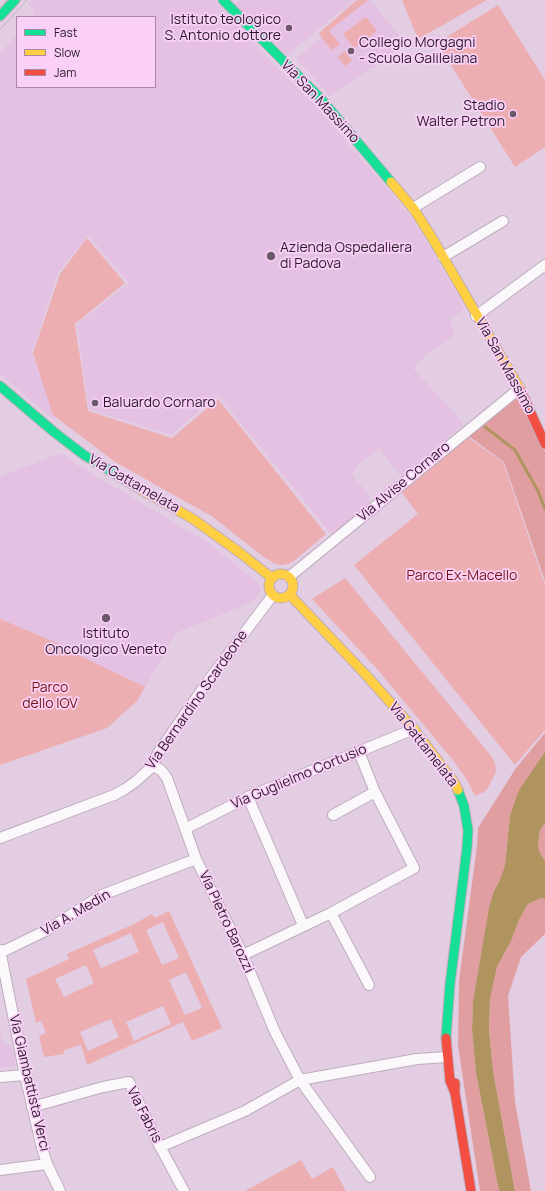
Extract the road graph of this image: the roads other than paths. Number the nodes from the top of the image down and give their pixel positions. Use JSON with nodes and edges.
{"nodes":[{"id":1,"x":15,"y":0,"type":"edge"},
{"id":2,"x":223,"y":0,"type":"edge"},
{"id":3,"x":0,"y":16,"type":"edge"},
{"id":4,"x":480,"y":167,"type":"dead end"},
{"id":5,"x":413,"y":208,"type":"junction"},
{"id":6,"x":504,"y":221,"type":"dead end"},
{"id":7,"x":443,"y":258,"type":"junction"},
{"id":8,"x":545,"y":265,"type":"edge"},
{"id":9,"x":476,"y":316,"type":"junction"},
{"id":10,"x":0,"y":386,"type":"edge"},
{"id":11,"x":520,"y":388,"type":"junction"},
{"id":12,"x":545,"y":444,"type":"edge"},
{"id":13,"x":290,"y":577,"type":"junction"},
{"id":14,"x":272,"y":578,"type":"junction"},
{"id":15,"x":273,"y":595,"type":"junction"},
{"id":16,"x":290,"y":595,"type":"junction"},
{"id":17,"x":414,"y":729,"type":"junction"},
{"id":18,"x":359,"y":752,"type":"junction"},
{"id":19,"x":153,"y":766,"type":"junction"},
{"id":20,"x":375,"y":792,"type":"junction"},
{"id":21,"x":248,"y":797,"type":"junction"},
{"id":22,"x":333,"y":815,"type":"dead end"},
{"id":23,"x":185,"y":829,"type":"junction"},
{"id":24,"x":0,"y":838,"type":"edge"},
{"id":25,"x":196,"y":859,"type":"junction"},
{"id":26,"x":331,"y":913,"type":"junction"},
{"id":27,"x":303,"y":925,"type":"junction"},
{"id":28,"x":0,"y":950,"type":"edge"},
{"id":29,"x":243,"y":955,"type":"junction"},
{"id":30,"x":369,"y":985,"type":"dead end"},
{"id":31,"x":448,"y":1027,"type":"junction"},
{"id":32,"x":447,"y":1057,"type":"junction"},
{"id":33,"x":24,"y":1075,"type":"junction"},
{"id":34,"x":0,"y":1077,"type":"edge"},
{"id":35,"x":300,"y":1080,"type":"junction"},
{"id":36,"x":455,"y":1093,"type":"junction"},
{"id":37,"x":32,"y":1106,"type":"junction"},
{"id":38,"x":160,"y":1147,"type":"junction"},
{"id":39,"x":47,"y":1164,"type":"junction"},
{"id":40,"x":0,"y":1170,"type":"edge"},
{"id":41,"x":370,"y":1177,"type":"dead end"},
{"id":42,"x":60,"y":1191,"type":"edge"},
{"id":43,"x":184,"y":1191,"type":"edge"},
{"id":44,"x":471,"y":1191,"type":"edge"}],
"edges":[{"from":1,"to":3,"type":"main road"},
{"from":2,"to":5,"type":"main road","name":"Via San Massimo"},
{"from":4,"to":5,"type":"street"},
{"from":5,"to":7,"type":"main road","name":"Via San Massimo"},
{"from":6,"to":7,"type":"street"},
{"from":7,"to":9,"type":"main road","name":"Via San Massimo"},
{"from":8,"to":9,"type":"street"},
{"from":9,"to":11,"type":"main road","name":"Via San Massimo"},
{"from":10,"to":14,"type":"main road","name":"Via Gattamelata"},
{"from":11,"to":12,"type":"main road","name":"Via San Massimo"},
{"from":11,"to":13,"type":"street","name":"Via Alvise Cornaro"},
{"from":13,"to":14,"type":"main road"},
{"from":13,"to":16,"type":"main road"},
{"from":14,"to":15,"type":"main road"},
{"from":15,"to":16,"type":"main road"},
{"from":15,"to":19,"type":"street","name":"Via Bernardino Scardeone"},
{"from":16,"to":17,"type":"main road","name":"Via Gattamelata"},
{"from":17,"to":18,"type":"street","name":"Via Guglielmo Cortusio"},
{"from":17,"to":31,"type":"main road","name":"Via Gattamelata"},
{"from":18,"to":20,"type":"street"},
{"from":18,"to":21,"type":"street","name":"Via Guglielmo Cortusio"},
{"from":19,"to":23,"type":"street","name":"Via Pietro Barozzi"},
{"from":19,"to":24,"type":"street","name":"Via Bernardino Scardeone"},
{"from":20,"to":22,"type":"street"},
{"from":20,"to":26,"type":"street"},
{"from":21,"to":23,"type":"street","name":"Via Guglielmo Cortusio"},
{"from":21,"to":27,"type":"street"},
{"from":23,"to":25,"type":"street","name":"Via Pietro Barozzi"},
{"from":25,"to":28,"type":"street","name":"Via A. Medin"},
{"from":25,"to":29,"type":"street","name":"Via Pietro Barozzi"},
{"from":26,"to":27,"type":"street"},
{"from":26,"to":30,"type":"street"},
{"from":27,"to":29,"type":"street"},
{"from":28,"to":33,"type":"street","name":"Via Giambattista Verci"},
{"from":29,"to":35,"type":"street","name":"Via Pietro Barozzi"},
{"from":31,"to":32,"type":"main road","name":"Via Gattamelata"},
{"from":31,"to":36,"type":"main road","name":"Via Gattamelata"},
{"from":32,"to":35,"type":"street"},
{"from":32,"to":36,"type":"main road","name":"Via Gattamelata"},
{"from":33,"to":34,"type":"street"},
{"from":33,"to":37,"type":"street","name":"Via Giambattista Verci"},
{"from":35,"to":38,"type":"street"},
{"from":35,"to":41,"type":"street","name":"Via Pietro Barozzi"},
{"from":36,"to":44,"type":"main road","name":"Via Gattamelata"},
{"from":37,"to":38,"type":"street","name":"Via Fabris"},
{"from":37,"to":39,"type":"street","name":"Via Giambattista Verci"},
{"from":38,"to":43,"type":"street","name":"Via Fabris"},
{"from":39,"to":40,"type":"street"},
{"from":39,"to":42,"type":"street","name":"Via Giambattista Verci"}]}
